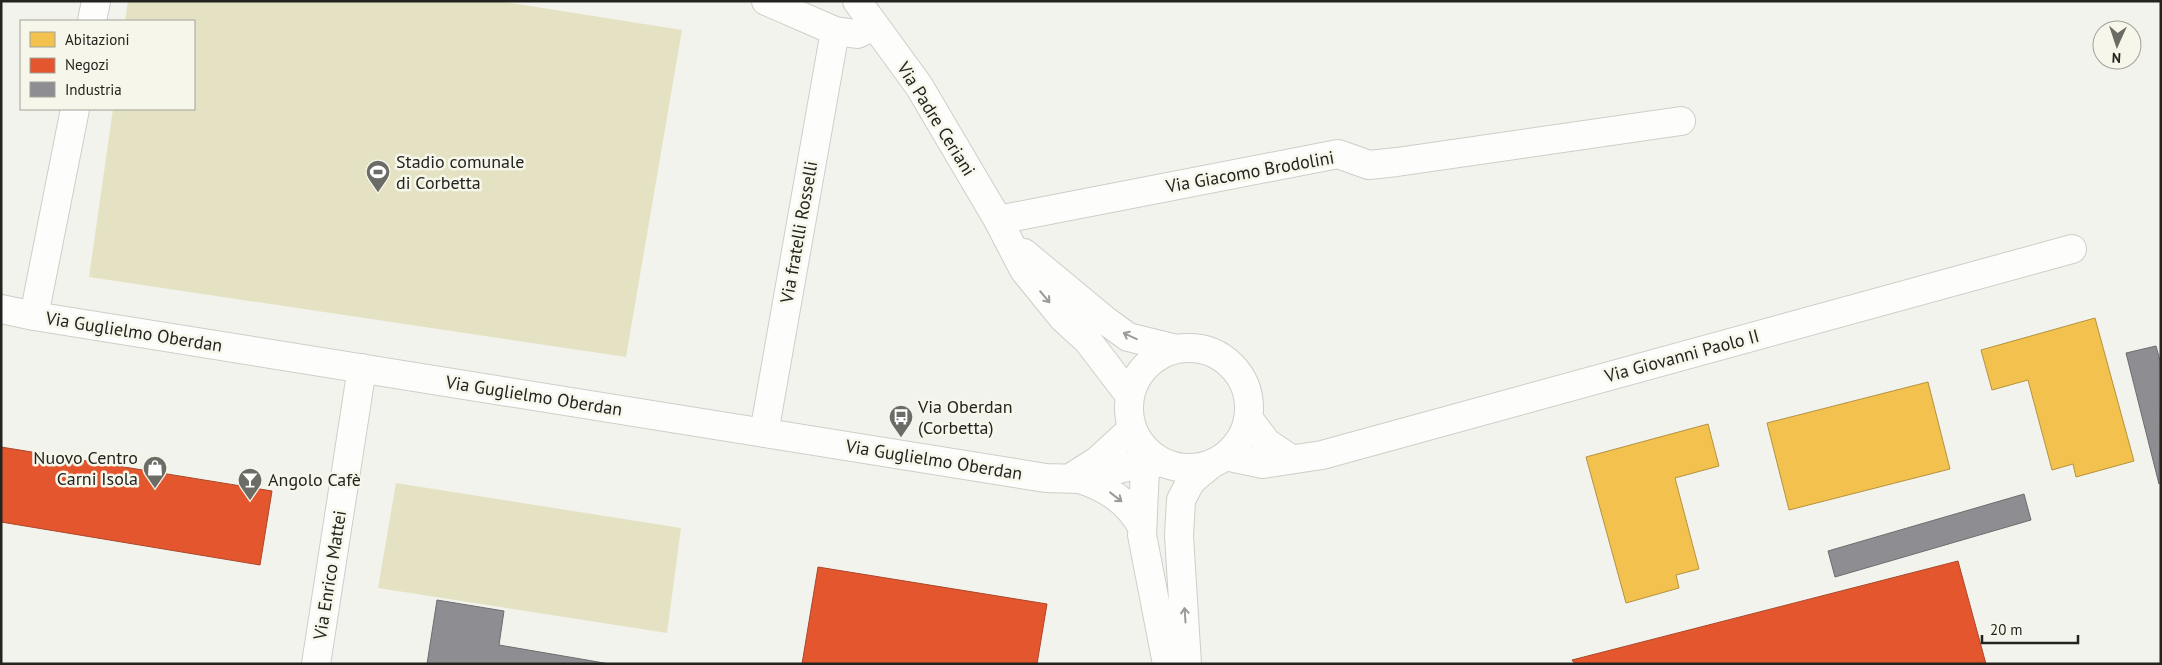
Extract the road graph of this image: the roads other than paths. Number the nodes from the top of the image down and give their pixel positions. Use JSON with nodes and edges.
{"nodes":[{"id":1,"x":96,"y":1,"type":"edge"},
{"id":2,"x":766,"y":1,"type":"edge"},
{"id":3,"x":857,"y":1,"type":"edge"},
{"id":4,"x":92,"y":20,"type":"edge"},
{"id":5,"x":875,"y":26,"type":"junction"},
{"id":6,"x":834,"y":31,"type":"junction"},
{"id":7,"x":75,"y":110,"type":"edge"},
{"id":8,"x":1681,"y":121,"type":"dead end"},
{"id":9,"x":1003,"y":231,"type":"junction"},
{"id":10,"x":2072,"y":249,"type":"dead end"},
{"id":11,"x":1,"y":309,"type":"edge"},
{"id":12,"x":34,"y":316,"type":"junction"},
{"id":13,"x":1177,"y":349,"type":"junction"},
{"id":14,"x":362,"y":368,"type":"junction"},
{"id":15,"x":1130,"y":396,"type":"junction"},
{"id":16,"x":1248,"y":418,"type":"junction"},
{"id":17,"x":764,"y":433,"type":"junction"},
{"id":18,"x":1145,"y":450,"type":"junction"},
{"id":19,"x":1291,"y":459,"type":"junction"},
{"id":20,"x":1219,"y":460,"type":"junction"},
{"id":21,"x":1074,"y":479,"type":"junction"},
{"id":22,"x":1142,"y":527,"type":"junction"},
{"id":23,"x":1184,"y":660,"type":"edge"},
{"id":24,"x":316,"y":664,"type":"edge"}],
"edges":[{"from":1,"to":4,"type":"street"},
{"from":2,"to":6,"type":"street"},
{"from":3,"to":5,"type":"street","name":"Via Padre Ceriani"},
{"from":5,"to":6,"type":"street"},
{"from":5,"to":9,"type":"street","name":"Via Padre Ceriani"},
{"from":6,"to":17,"type":"street","name":"Via fratelli Rosselli"},
{"from":7,"to":12,"type":"street"},
{"from":8,"to":9,"type":"street","name":"Via Giacomo Brodolini"},
{"from":13,"to":9,"type":"street","name":"Via Padre Ceriani","one_way":true},
{"from":9,"to":15,"type":"street","name":"Via Padre Ceriani","one_way":true},
{"from":10,"to":19,"type":"street","name":"Via Giovanni Paolo II"},
{"from":11,"to":12,"type":"street","name":"Via Guglielmo Oberdan"},
{"from":12,"to":14,"type":"street","name":"Via Guglielmo Oberdan"},
{"from":13,"to":15,"type":"street"},
{"from":13,"to":16,"type":"street"},
{"from":14,"to":17,"type":"street","name":"Via Guglielmo Oberdan"},
{"from":14,"to":24,"type":"street","name":"Via Enrico Mattei"},
{"from":15,"to":18,"type":"street"},
{"from":16,"to":19,"type":"street"},
{"from":16,"to":20,"type":"street"},
{"from":17,"to":21,"type":"street","name":"Via Guglielmo Oberdan"},
{"from":18,"to":20,"type":"street"},
{"from":18,"to":21,"type":"street"},
{"from":18,"to":22,"type":"street"},
{"from":19,"to":20,"type":"street","name":"Via Giovanni Paolo II"},
{"from":23,"to":20,"type":"street","one_way":true},
{"from":21,"to":22,"type":"street","name":"Via Guglielmo Oberdan","one_way":true},
{"from":22,"to":23,"type":"street"}]}
